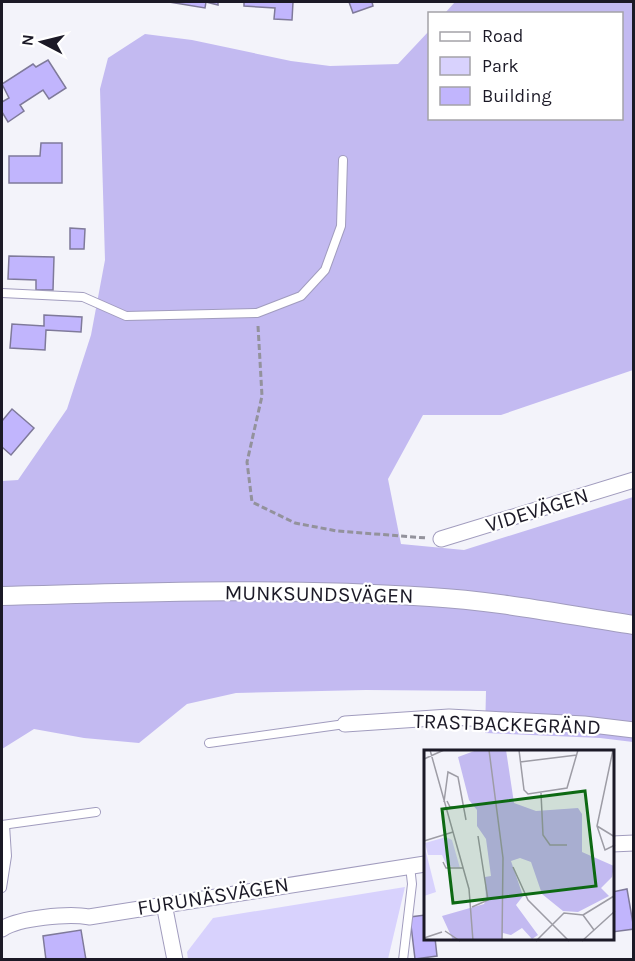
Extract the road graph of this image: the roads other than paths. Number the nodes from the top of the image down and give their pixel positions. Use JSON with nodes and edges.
{"nodes":[{"id":1,"x":343,"y":160,"type":"dead end"},
{"id":2,"x":2,"y":292,"type":"edge"},
{"id":3,"x":633,"y":480,"type":"edge"},
{"id":4,"x":441,"y":539,"type":"road end"},
{"id":5,"x":2,"y":596,"type":"edge"},
{"id":6,"x":633,"y":625,"type":"edge"},
{"id":7,"x":345,"y":724,"type":"joint"},
{"id":8,"x":633,"y":730,"type":"edge"},
{"id":9,"x":210,"y":743,"type":"dead end"},
{"id":10,"x":96,"y":812,"type":"dead end"},
{"id":11,"x":3,"y":825,"type":"edge"},
{"id":12,"x":633,"y":843,"type":"edge"},
{"id":13,"x":614,"y":844,"type":"edge"},
{"id":14,"x":417,"y":865,"type":"edge"},
{"id":15,"x":2,"y":888,"type":"edge"},
{"id":16,"x":164,"y":904,"type":"junction"},
{"id":17,"x":2,"y":929,"type":"edge"},
{"id":18,"x":175,"y":960,"type":"edge"},
{"id":19,"x":403,"y":960,"type":"edge"}],
"edges":[{"from":1,"to":2,"type":"lane"},
{"from":3,"to":4,"type":"street","name":"VIDEVÄGEN"},
{"from":5,"to":6,"type":"street","name":"MUNKSUNDSVÄGEN"},
{"from":7,"to":8,"type":"street","name":"TRASTBACKEGRÄND"},
{"from":7,"to":9,"type":"lane"},
{"from":10,"to":11,"type":"lane"},
{"from":11,"to":15,"type":"lane"},
{"from":12,"to":13,"type":"street"},
{"from":14,"to":16,"type":"street","name":"FURUNÄSVÄGEN"},
{"from":14,"to":19,"type":"lane"},
{"from":16,"to":17,"type":"street","name":"FURUNÄSVÄGEN"},
{"from":16,"to":18,"type":"street"}]}
